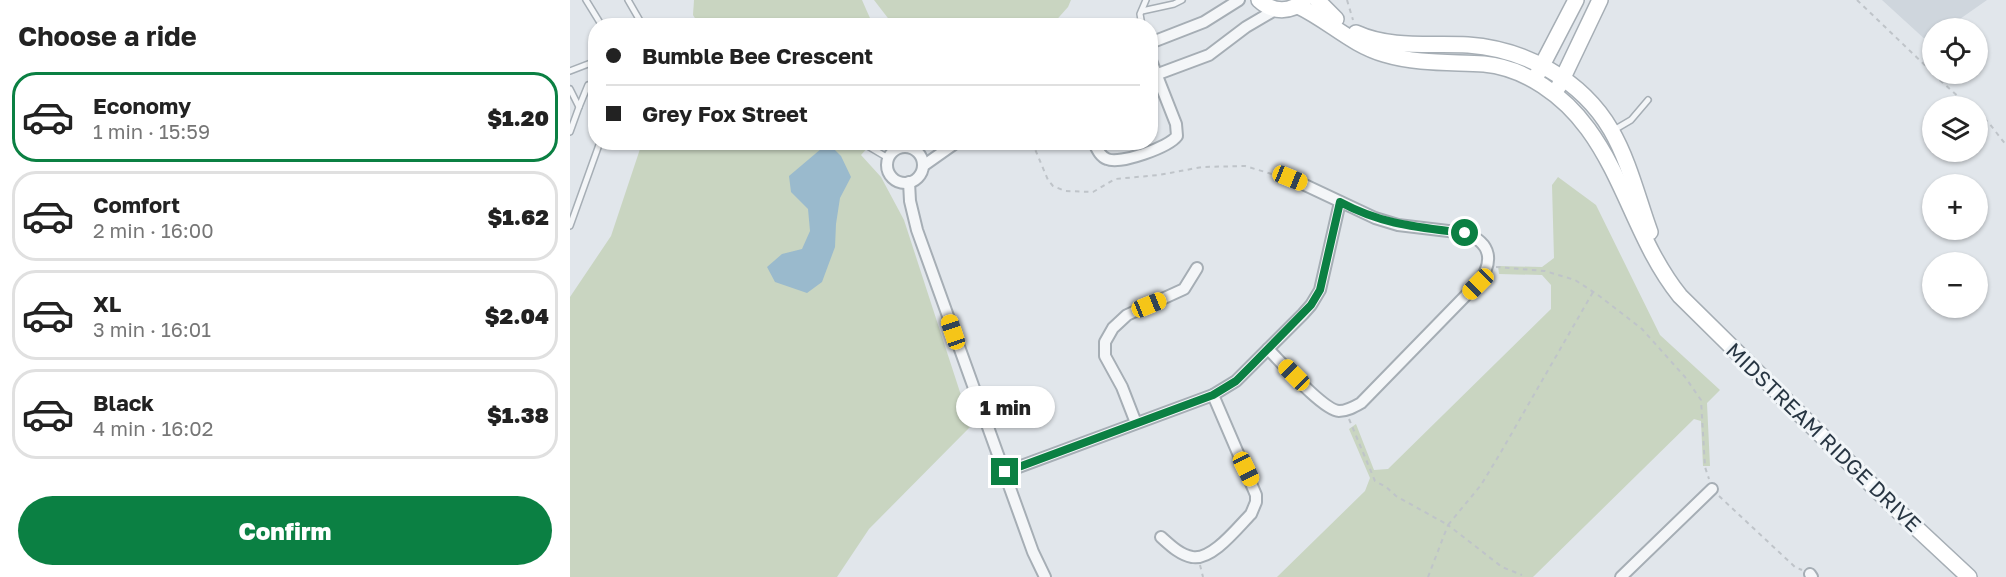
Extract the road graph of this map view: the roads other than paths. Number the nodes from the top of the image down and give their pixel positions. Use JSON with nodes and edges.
{"nodes":[{"id":1,"x":586,"y":0,"type":"edge"},
{"id":2,"x":628,"y":0,"type":"edge"},
{"id":3,"x":1146,"y":0,"type":"edge"},
{"id":4,"x":1182,"y":0,"type":"edge"},
{"id":5,"x":1239,"y":0,"type":"edge"},
{"id":6,"x":1259,"y":0,"type":"edge"},
{"id":7,"x":1317,"y":0,"type":"edge"},
{"id":8,"x":1576,"y":0,"type":"edge"},
{"id":9,"x":1600,"y":0,"type":"edge"},
{"id":10,"x":1172,"y":2,"type":"edge"},
{"id":11,"x":1301,"y":3,"type":"edge"},
{"id":12,"x":1275,"y":10,"type":"junction"},
{"id":13,"x":1142,"y":11,"type":"junction"},
{"id":14,"x":597,"y":18,"type":"edge"},
{"id":15,"x":638,"y":18,"type":"edge"},
{"id":16,"x":1141,"y":18,"type":"edge"},
{"id":17,"x":1158,"y":40,"type":"edge"},
{"id":18,"x":588,"y":65,"type":"edge"},
{"id":19,"x":1541,"y":66,"type":"junction"},
{"id":20,"x":570,"y":71,"type":"edge"},
{"id":21,"x":1158,"y":74,"type":"edge"},
{"id":22,"x":1563,"y":78,"type":"junction"},
{"id":23,"x":1535,"y":81,"type":"junction"},
{"id":24,"x":588,"y":85,"type":"dead end"},
{"id":25,"x":1158,"y":85,"type":"edge"},
{"id":26,"x":570,"y":89,"type":"edge"},
{"id":27,"x":1555,"y":94,"type":"junction"},
{"id":28,"x":1648,"y":100,"type":"dead end"},
{"id":29,"x":579,"y":107,"type":"junction"},
{"id":30,"x":1611,"y":130,"type":"junction"},
{"id":31,"x":570,"y":132,"type":"edge"},
{"id":32,"x":1158,"y":148,"type":"edge"},
{"id":33,"x":597,"y":150,"type":"edge"},
{"id":34,"x":874,"y":150,"type":"edge"},
{"id":35,"x":894,"y":150,"type":"edge"},
{"id":36,"x":916,"y":150,"type":"edge"},
{"id":37,"x":946,"y":150,"type":"edge"},
{"id":38,"x":1098,"y":150,"type":"edge"},
{"id":39,"x":1152,"y":150,"type":"edge"},
{"id":40,"x":888,"y":158,"type":"junction"},
{"id":41,"x":923,"y":166,"type":"junction"},
{"id":42,"x":1290,"y":178,"type":"road end"},
{"id":43,"x":909,"y":182,"type":"junction"},
{"id":44,"x":1340,"y":202,"type":"junction"},
{"id":45,"x":570,"y":226,"type":"edge"},
{"id":46,"x":1197,"y":268,"type":"dead end"},
{"id":47,"x":1680,"y":296,"type":"junction"},
{"id":48,"x":1268,"y":349,"type":"junction"},
{"id":49,"x":1213,"y":395,"type":"junction"},
{"id":50,"x":1136,"y":423,"type":"junction"},
{"id":51,"x":1005,"y":472,"type":"junction"},
{"id":52,"x":1712,"y":489,"type":"road end"},
{"id":53,"x":1161,"y":537,"type":"dead end"},
{"id":54,"x":1045,"y":577,"type":"edge"},
{"id":55,"x":1621,"y":577,"type":"edge"},
{"id":56,"x":1970,"y":577,"type":"edge"}],
"edges":[{"from":1,"to":14,"type":"lane"},
{"from":2,"to":15,"type":"lane"},
{"from":3,"to":13,"type":"lane"},
{"from":4,"to":10,"type":"lane"},
{"from":5,"to":17,"type":"street"},
{"from":6,"to":12,"type":"street"},
{"from":7,"to":19,"type":"street","name":"MIDSTREAM RIDGE DRIVE"},
{"from":8,"to":19,"type":"street"},
{"from":9,"to":22,"type":"street"},
{"from":10,"to":13,"type":"lane"},
{"from":11,"to":12,"type":"street"},
{"from":11,"to":23,"type":"street","name":"MIDSTREAM RIDGE DRIVE"},
{"from":12,"to":21,"type":"street"},
{"from":13,"to":16,"type":"lane"},
{"from":18,"to":20,"type":"lane"},
{"from":19,"to":22,"type":"street","name":"MIDSTREAM RIDGE DRIVE"},
{"from":19,"to":23,"type":"street"},
{"from":22,"to":27,"type":"street"},
{"from":22,"to":30,"type":"street","name":"MIDSTREAM RIDGE DRIVE"},
{"from":23,"to":27,"type":"street","name":"MIDSTREAM RIDGE DRIVE"},
{"from":24,"to":29,"type":"lane"},
{"from":25,"to":32,"type":"street"},
{"from":26,"to":29,"type":"lane"},
{"from":27,"to":47,"type":"street","name":"MIDSTREAM RIDGE DRIVE"},
{"from":28,"to":30,"type":"lane"},
{"from":29,"to":31,"type":"lane"},
{"from":30,"to":47,"type":"street","name":"MIDSTREAM RIDGE DRIVE"},
{"from":33,"to":45,"type":"lane"},
{"from":34,"to":40,"type":"lane"},
{"from":35,"to":40,"type":"street"},
{"from":36,"to":41,"type":"street"},
{"from":37,"to":41,"type":"street"},
{"from":38,"to":39,"type":"street"},
{"from":40,"to":43,"type":"street"},
{"from":41,"to":43,"type":"street"},
{"from":42,"to":44,"type":"street"},
{"from":43,"to":51,"type":"street"},
{"from":44,"to":48,"type":"street"},
{"from":44,"to":48,"type":"street"},
{"from":46,"to":50,"type":"street"},
{"from":47,"to":56,"type":"street","name":"MIDSTREAM RIDGE DRIVE"},
{"from":48,"to":49,"type":"street"},
{"from":49,"to":50,"type":"street"},
{"from":49,"to":53,"type":"street"},
{"from":50,"to":51,"type":"street"},
{"from":51,"to":54,"type":"street"},
{"from":52,"to":55,"type":"street"}]}
